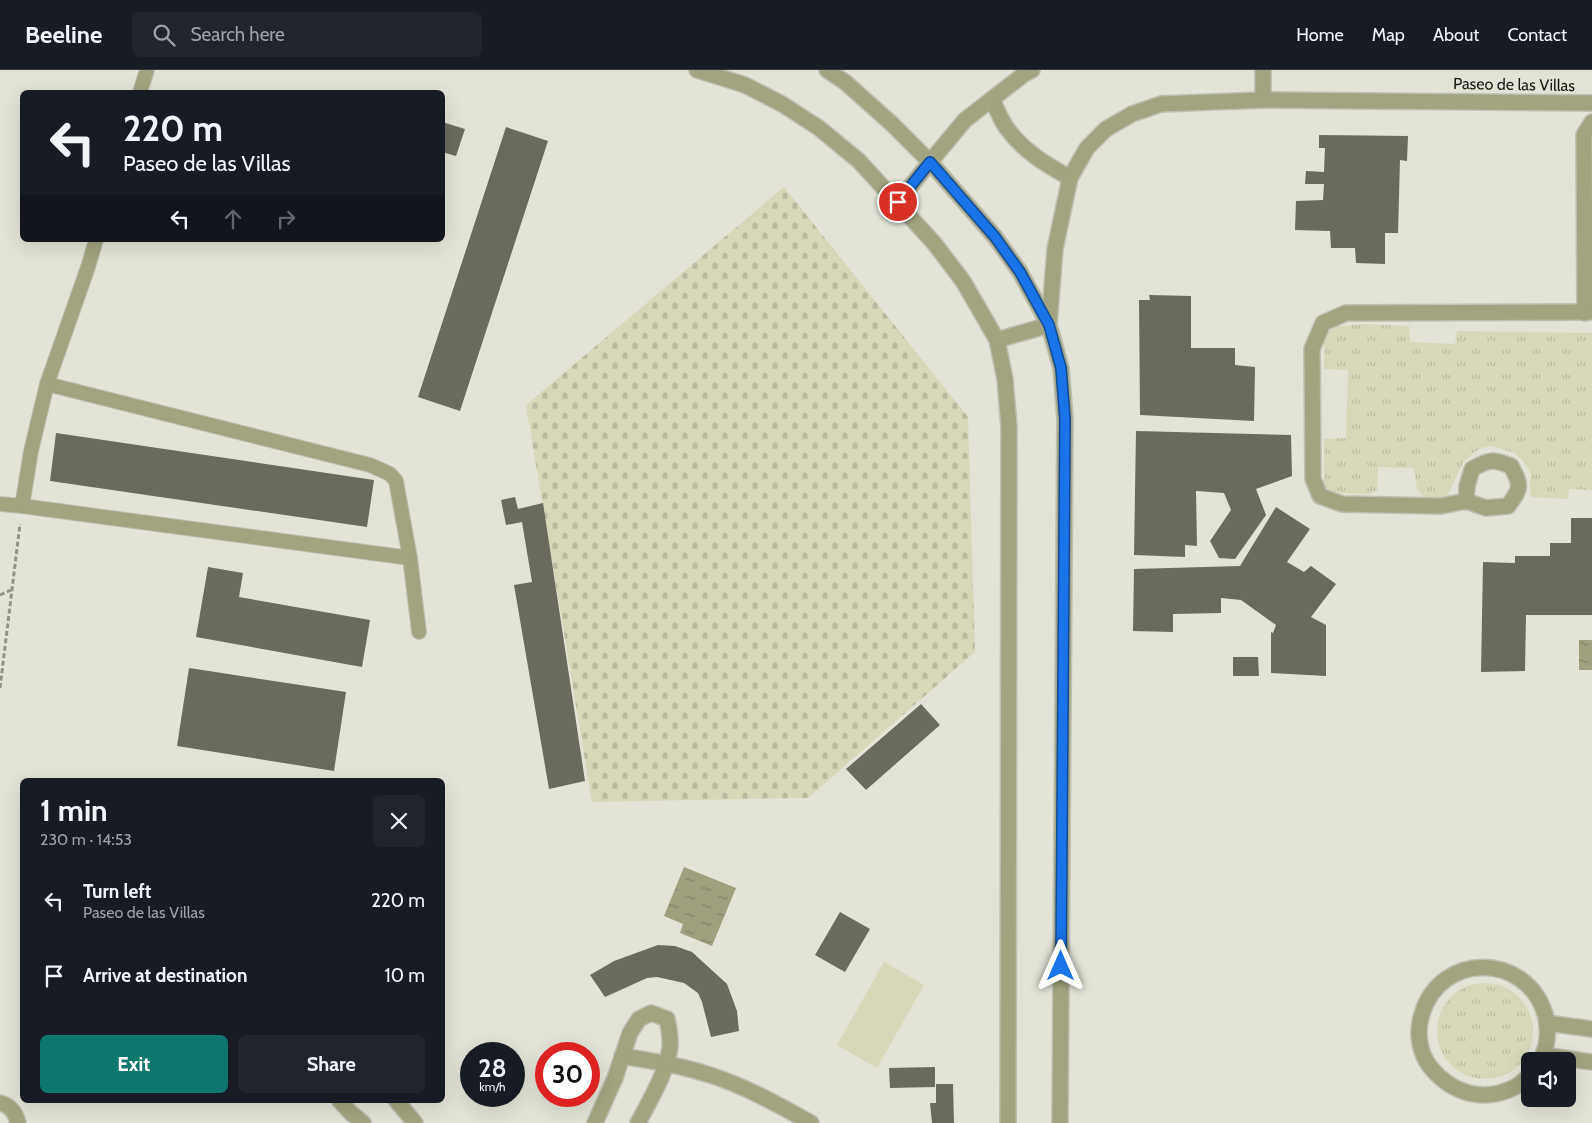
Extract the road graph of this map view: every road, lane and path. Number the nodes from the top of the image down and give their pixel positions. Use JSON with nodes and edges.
{"nodes":[{"id":1,"x":147,"y":70,"type":"edge"},
{"id":2,"x":697,"y":70,"type":"edge"},
{"id":3,"x":827,"y":70,"type":"edge"},
{"id":4,"x":1032,"y":70,"type":"edge"},
{"id":5,"x":1263,"y":70,"type":"edge"},
{"id":6,"x":141,"y":90,"type":"edge"},
{"id":7,"x":992,"y":99,"type":"junction"},
{"id":8,"x":1263,"y":100,"type":"junction"},
{"id":9,"x":1592,"y":103,"type":"edge"},
{"id":10,"x":1592,"y":122,"type":"edge"},
{"id":11,"x":930,"y":162,"type":"junction"},
{"id":12,"x":1070,"y":178,"type":"junction"},
{"id":13,"x":898,"y":202,"type":"junction"},
{"id":14,"x":1588,"y":214,"type":"edge"},
{"id":15,"x":95,"y":242,"type":"edge"},
{"id":16,"x":1589,"y":312,"type":"edge"},
{"id":17,"x":1049,"y":325,"type":"junction"},
{"id":18,"x":997,"y":340,"type":"junction"},
{"id":19,"x":47,"y":384,"type":"junction"},
{"id":20,"x":1466,"y":502,"type":"dead end"},
{"id":21,"x":0,"y":504,"type":"edge"},
{"id":22,"x":22,"y":506,"type":"junction"},
{"id":23,"x":410,"y":558,"type":"junction"},
{"id":24,"x":12,"y":589,"type":"junction"},
{"id":25,"x":0,"y":595,"type":"edge"},
{"id":26,"x":419,"y":632,"type":"dead end"},
{"id":27,"x":0,"y":688,"type":"edge"},
{"id":28,"x":1547,"y":1023,"type":"junction"},
{"id":29,"x":1592,"y":1029,"type":"edge"},
{"id":30,"x":1543,"y":1052,"type":"edge"},
{"id":31,"x":622,"y":1056,"type":"junction"},
{"id":32,"x":1576,"y":1061,"type":"edge"},
{"id":33,"x":1592,"y":1062,"type":"edge"},
{"id":34,"x":666,"y":1063,"type":"junction"},
{"id":35,"x":1521,"y":1083,"type":"edge"},
{"id":36,"x":0,"y":1103,"type":"edge"},
{"id":37,"x":342,"y":1103,"type":"edge"},
{"id":38,"x":398,"y":1103,"type":"edge"},
{"id":39,"x":18,"y":1123,"type":"edge"},
{"id":40,"x":363,"y":1123,"type":"edge"},
{"id":41,"x":415,"y":1123,"type":"edge"},
{"id":42,"x":595,"y":1123,"type":"edge"},
{"id":43,"x":638,"y":1123,"type":"edge"},
{"id":44,"x":811,"y":1123,"type":"edge"},
{"id":45,"x":1008,"y":1123,"type":"edge"},
{"id":46,"x":1060,"y":1123,"type":"edge"}],
"edges":[{"from":1,"to":6,"type":"lane"},
{"from":2,"to":13,"type":"street"},
{"from":3,"to":11,"type":"street"},
{"from":4,"to":7,"type":"street"},
{"from":5,"to":8,"type":"street"},
{"from":7,"to":11,"type":"street"},
{"from":7,"to":12,"type":"street"},
{"from":8,"to":9,"type":"street","name":"Paseo de las Villas"},
{"from":8,"to":12,"type":"street","name":"Paseo de las Villas"},
{"from":10,"to":14,"type":"street"},
{"from":11,"to":13,"type":"street"},
{"from":11,"to":17,"type":"street"},
{"from":12,"to":17,"type":"street","name":"Paseo de las Villas"},
{"from":13,"to":18,"type":"street"},
{"from":14,"to":16,"type":"street"},
{"from":15,"to":19,"type":"lane"},
{"from":16,"to":20,"type":"street"},
{"from":17,"to":18,"type":"street"},
{"from":17,"to":46,"type":"street"},
{"from":18,"to":45,"type":"street"},
{"from":19,"to":22,"type":"lane"},
{"from":19,"to":23,"type":"lane"},
{"from":21,"to":22,"type":"lane"},
{"from":22,"to":23,"type":"lane"},
{"from":22,"to":24,"type":"path"},
{"from":23,"to":26,"type":"lane"},
{"from":24,"to":25,"type":"path"},
{"from":24,"to":27,"type":"path"},
{"from":28,"to":29,"type":"street"},
{"from":28,"to":30,"type":"street"},
{"from":28,"to":35,"type":"street"},
{"from":31,"to":34,"type":"street"},
{"from":31,"to":34,"type":"street"},
{"from":31,"to":42,"type":"street"},
{"from":32,"to":33,"type":"street"},
{"from":34,"to":43,"type":"street"},
{"from":34,"to":44,"type":"street"},
{"from":36,"to":39,"type":"street"},
{"from":37,"to":40,"type":"street"},
{"from":38,"to":41,"type":"street"}]}
